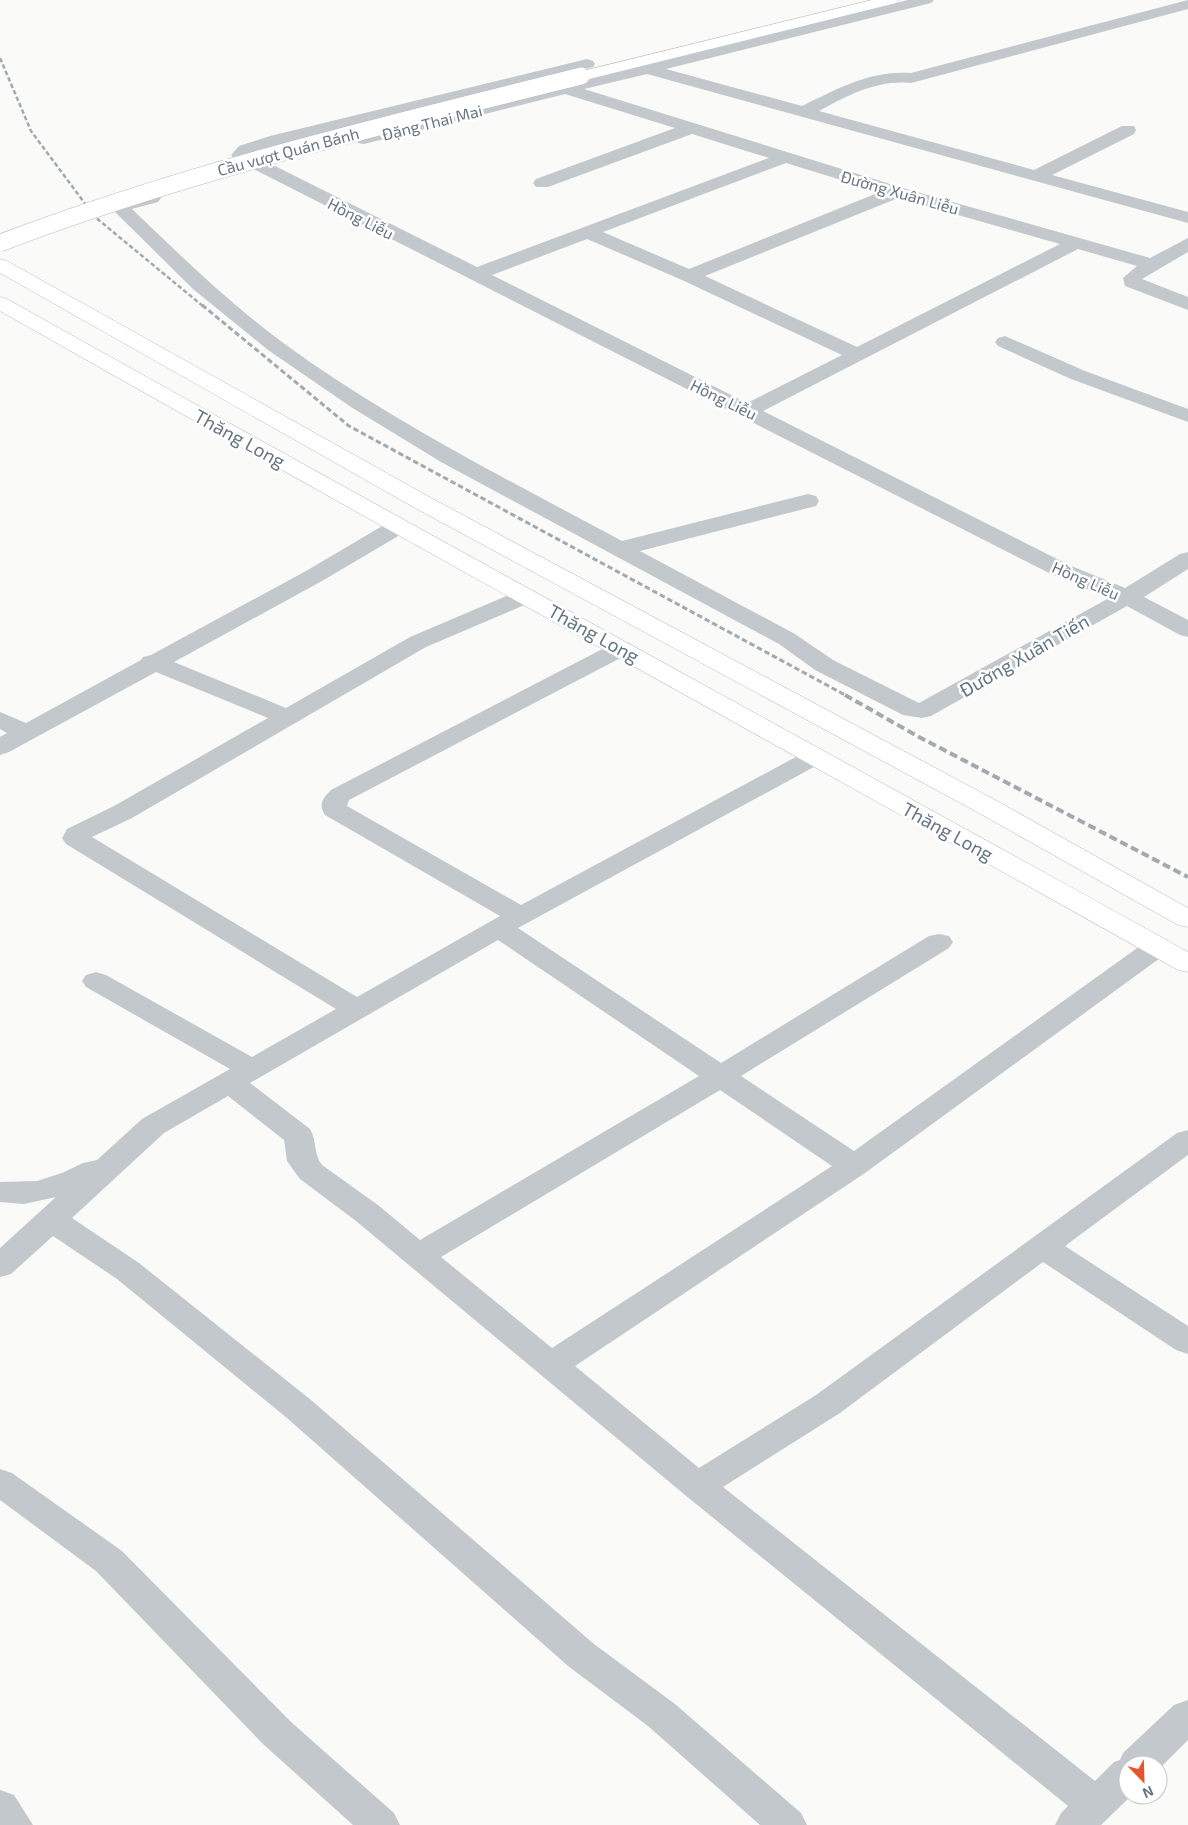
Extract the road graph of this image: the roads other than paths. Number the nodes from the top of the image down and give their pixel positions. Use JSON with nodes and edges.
{"nodes":[{"id":1,"x":856,"y":0,"type":"edge"},
{"id":2,"x":892,"y":0,"type":"edge"},
{"id":3,"x":926,"y":0,"type":"edge"},
{"id":4,"x":1188,"y":4,"type":"edge"},
{"id":5,"x":647,"y":69,"type":"junction"},
{"id":6,"x":565,"y":88,"type":"junction"},
{"id":7,"x":804,"y":112,"type":"junction"},
{"id":8,"x":354,"y":121,"type":"junction"},
{"id":9,"x":692,"y":128,"type":"junction"},
{"id":10,"x":1128,"y":130,"type":"dead end"},
{"id":11,"x":380,"y":135,"type":"junction"},
{"id":12,"x":786,"y":157,"type":"junction"},
{"id":13,"x":260,"y":166,"type":"junction"},
{"id":14,"x":1036,"y":176,"type":"junction"},
{"id":15,"x":542,"y":183,"type":"dead end"},
{"id":16,"x":897,"y":192,"type":"junction"},
{"id":17,"x":1188,"y":218,"type":"edge"},
{"id":18,"x":587,"y":232,"type":"junction"},
{"id":19,"x":0,"y":243,"type":"edge"},
{"id":20,"x":1076,"y":243,"type":"junction"},
{"id":21,"x":1188,"y":244,"type":"edge"},
{"id":22,"x":1152,"y":264,"type":"junction"},
{"id":23,"x":0,"y":265,"type":"edge"},
{"id":24,"x":474,"y":275,"type":"junction"},
{"id":25,"x":689,"y":276,"type":"junction"},
{"id":26,"x":0,"y":303,"type":"edge"},
{"id":27,"x":1188,"y":304,"type":"edge"},
{"id":28,"x":1005,"y":342,"type":"dead end"},
{"id":29,"x":857,"y":355,"type":"junction"},
{"id":30,"x":748,"y":411,"type":"junction"},
{"id":31,"x":1188,"y":416,"type":"edge"},
{"id":32,"x":808,"y":501,"type":"dead end"},
{"id":33,"x":397,"y":527,"type":"junction"},
{"id":34,"x":619,"y":550,"type":"junction"},
{"id":35,"x":1188,"y":559,"type":"edge"},
{"id":36,"x":526,"y":596,"type":"junction"},
{"id":37,"x":1127,"y":597,"type":"junction"},
{"id":38,"x":659,"y":629,"type":"junction"},
{"id":39,"x":1188,"y":630,"type":"edge"},
{"id":40,"x":622,"y":648,"type":"junction"},
{"id":41,"x":152,"y":662,"type":"junction"},
{"id":42,"x":289,"y":718,"type":"junction"},
{"id":43,"x":0,"y":719,"type":"edge"},
{"id":44,"x":26,"y":733,"type":"junction"},
{"id":45,"x":0,"y":746,"type":"edge"},
{"id":46,"x":814,"y":756,"type":"junction"},
{"id":47,"x":1188,"y":919,"type":"edge"},
{"id":48,"x":510,"y":922,"type":"junction"},
{"id":49,"x":938,"y":942,"type":"dead end"},
{"id":50,"x":1157,"y":947,"type":"junction"},
{"id":51,"x":1188,"y":964,"type":"edge"},
{"id":52,"x":96,"y":981,"type":"dead end"},
{"id":53,"x":356,"y":1009,"type":"junction"},
{"id":54,"x":241,"y":1076,"type":"junction"},
{"id":55,"x":720,"y":1077,"type":"junction"},
{"id":56,"x":1188,"y":1140,"type":"edge"},
{"id":57,"x":118,"y":1158,"type":"junction"},
{"id":58,"x":854,"y":1166,"type":"junction"},
{"id":59,"x":0,"y":1192,"type":"edge"},
{"id":60,"x":50,"y":1219,"type":"junction"},
{"id":61,"x":1042,"y":1246,"type":"junction"},
{"id":62,"x":419,"y":1256,"type":"junction"},
{"id":63,"x":0,"y":1266,"type":"edge"},
{"id":64,"x":1188,"y":1342,"type":"edge"},
{"id":65,"x":550,"y":1366,"type":"junction"},
{"id":66,"x":0,"y":1482,"type":"edge"},
{"id":67,"x":697,"y":1486,"type":"junction"},
{"id":68,"x":1188,"y":1716,"type":"edge"},
{"id":69,"x":1147,"y":1755,"type":"edge"},
{"id":70,"x":1118,"y":1784,"type":"edge"},
{"id":71,"x":0,"y":1808,"type":"edge"},
{"id":72,"x":1085,"y":1815,"type":"edge"},
{"id":73,"x":14,"y":1825,"type":"edge"},
{"id":74,"x":380,"y":1825,"type":"edge"},
{"id":75,"x":787,"y":1825,"type":"edge"}],
"edges":[{"from":1,"to":8,"type":"street","name":"Đặng Thai Mai"},
{"from":2,"to":19,"type":"main road","name":"Cầu vượt Quán Bánh","bridge":true},
{"from":3,"to":5,"type":"street","name":"Đặng Thai Mai"},
{"from":4,"to":7,"type":"street"},
{"from":5,"to":6,"type":"street","name":"Đặng Thai Mai"},
{"from":5,"to":7,"type":"street"},
{"from":6,"to":9,"type":"street","name":"Đường Xuân Liễu"},
{"from":6,"to":11,"type":"street","name":"Đặng Thai Mai"},
{"from":7,"to":14,"type":"street"},
{"from":8,"to":11,"type":"street"},
{"from":8,"to":13,"type":"street","name":"Đặng Thai Mai"},
{"from":9,"to":12,"type":"street","name":"Đường Xuân Liễu"},
{"from":9,"to":15,"type":"street"},
{"from":10,"to":14,"type":"street"},
{"from":11,"to":13,"type":"street","name":"Đặng Thai Mai"},
{"from":12,"to":16,"type":"street","name":"Đường Xuân Liễu"},
{"from":12,"to":18,"type":"street"},
{"from":13,"to":24,"type":"street","name":"Hồng Liễu"},
{"from":13,"to":34,"type":"street","name":"Đường Xuân Tiến"},
{"from":14,"to":17,"type":"street"},
{"from":16,"to":20,"type":"street","name":"Đường Xuân Liễu"},
{"from":16,"to":25,"type":"street"},
{"from":18,"to":24,"type":"street"},
{"from":18,"to":25,"type":"street"},
{"from":20,"to":22,"type":"street","name":"Đường Xuân Liễu"},
{"from":20,"to":29,"type":"street"},
{"from":21,"to":22,"type":"street"},
{"from":22,"to":27,"type":"street"},
{"from":23,"to":38,"type":"main road","name":"Thăng Long"},
{"from":24,"to":30,"type":"street","name":"Hồng Liễu"},
{"from":25,"to":29,"type":"street"},
{"from":26,"to":33,"type":"main road","name":"Thăng Long"},
{"from":28,"to":31,"type":"street"},
{"from":29,"to":30,"type":"street"},
{"from":30,"to":37,"type":"street","name":"Hồng Liễu"},
{"from":32,"to":34,"type":"street"},
{"from":33,"to":36,"type":"main road","name":"Thăng Long"},
{"from":33,"to":41,"type":"street"},
{"from":34,"to":37,"type":"street","name":"Đường Xuân Tiến"},
{"from":35,"to":37,"type":"street","name":"Đường Xuân Tiến"},
{"from":36,"to":40,"type":"main road","name":"Thăng Long"},
{"from":36,"to":42,"type":"street"},
{"from":37,"to":39,"type":"street","name":"Hồng Liễu"},
{"from":38,"to":40,"type":"main road"},
{"from":38,"to":47,"type":"main road","name":"Thăng Long"},
{"from":40,"to":46,"type":"main road","name":"Thăng Long"},
{"from":40,"to":48,"type":"street"},
{"from":41,"to":42,"type":"street"},
{"from":41,"to":44,"type":"street"},
{"from":42,"to":53,"type":"street"},
{"from":43,"to":44,"type":"street"},
{"from":44,"to":45,"type":"street"},
{"from":46,"to":48,"type":"street"},
{"from":46,"to":50,"type":"main road","name":"Thăng Long"},
{"from":48,"to":53,"type":"street"},
{"from":48,"to":55,"type":"street"},
{"from":49,"to":55,"type":"street"},
{"from":50,"to":51,"type":"main road","name":"Thăng Long"},
{"from":50,"to":58,"type":"street"},
{"from":52,"to":54,"type":"street"},
{"from":53,"to":54,"type":"street"},
{"from":54,"to":57,"type":"street"},
{"from":54,"to":62,"type":"street"},
{"from":55,"to":58,"type":"street"},
{"from":55,"to":62,"type":"street"},
{"from":56,"to":61,"type":"street"},
{"from":57,"to":59,"type":"street"},
{"from":57,"to":60,"type":"street"},
{"from":58,"to":65,"type":"street"},
{"from":60,"to":63,"type":"street"},
{"from":60,"to":75,"type":"street"},
{"from":61,"to":64,"type":"street"},
{"from":61,"to":67,"type":"street"},
{"from":62,"to":65,"type":"street"},
{"from":65,"to":67,"type":"street"},
{"from":66,"to":74,"type":"street"},
{"from":67,"to":72,"type":"street"},
{"from":68,"to":69,"type":"street"},
{"from":70,"to":72,"type":"street"},
{"from":71,"to":73,"type":"street"}]}
